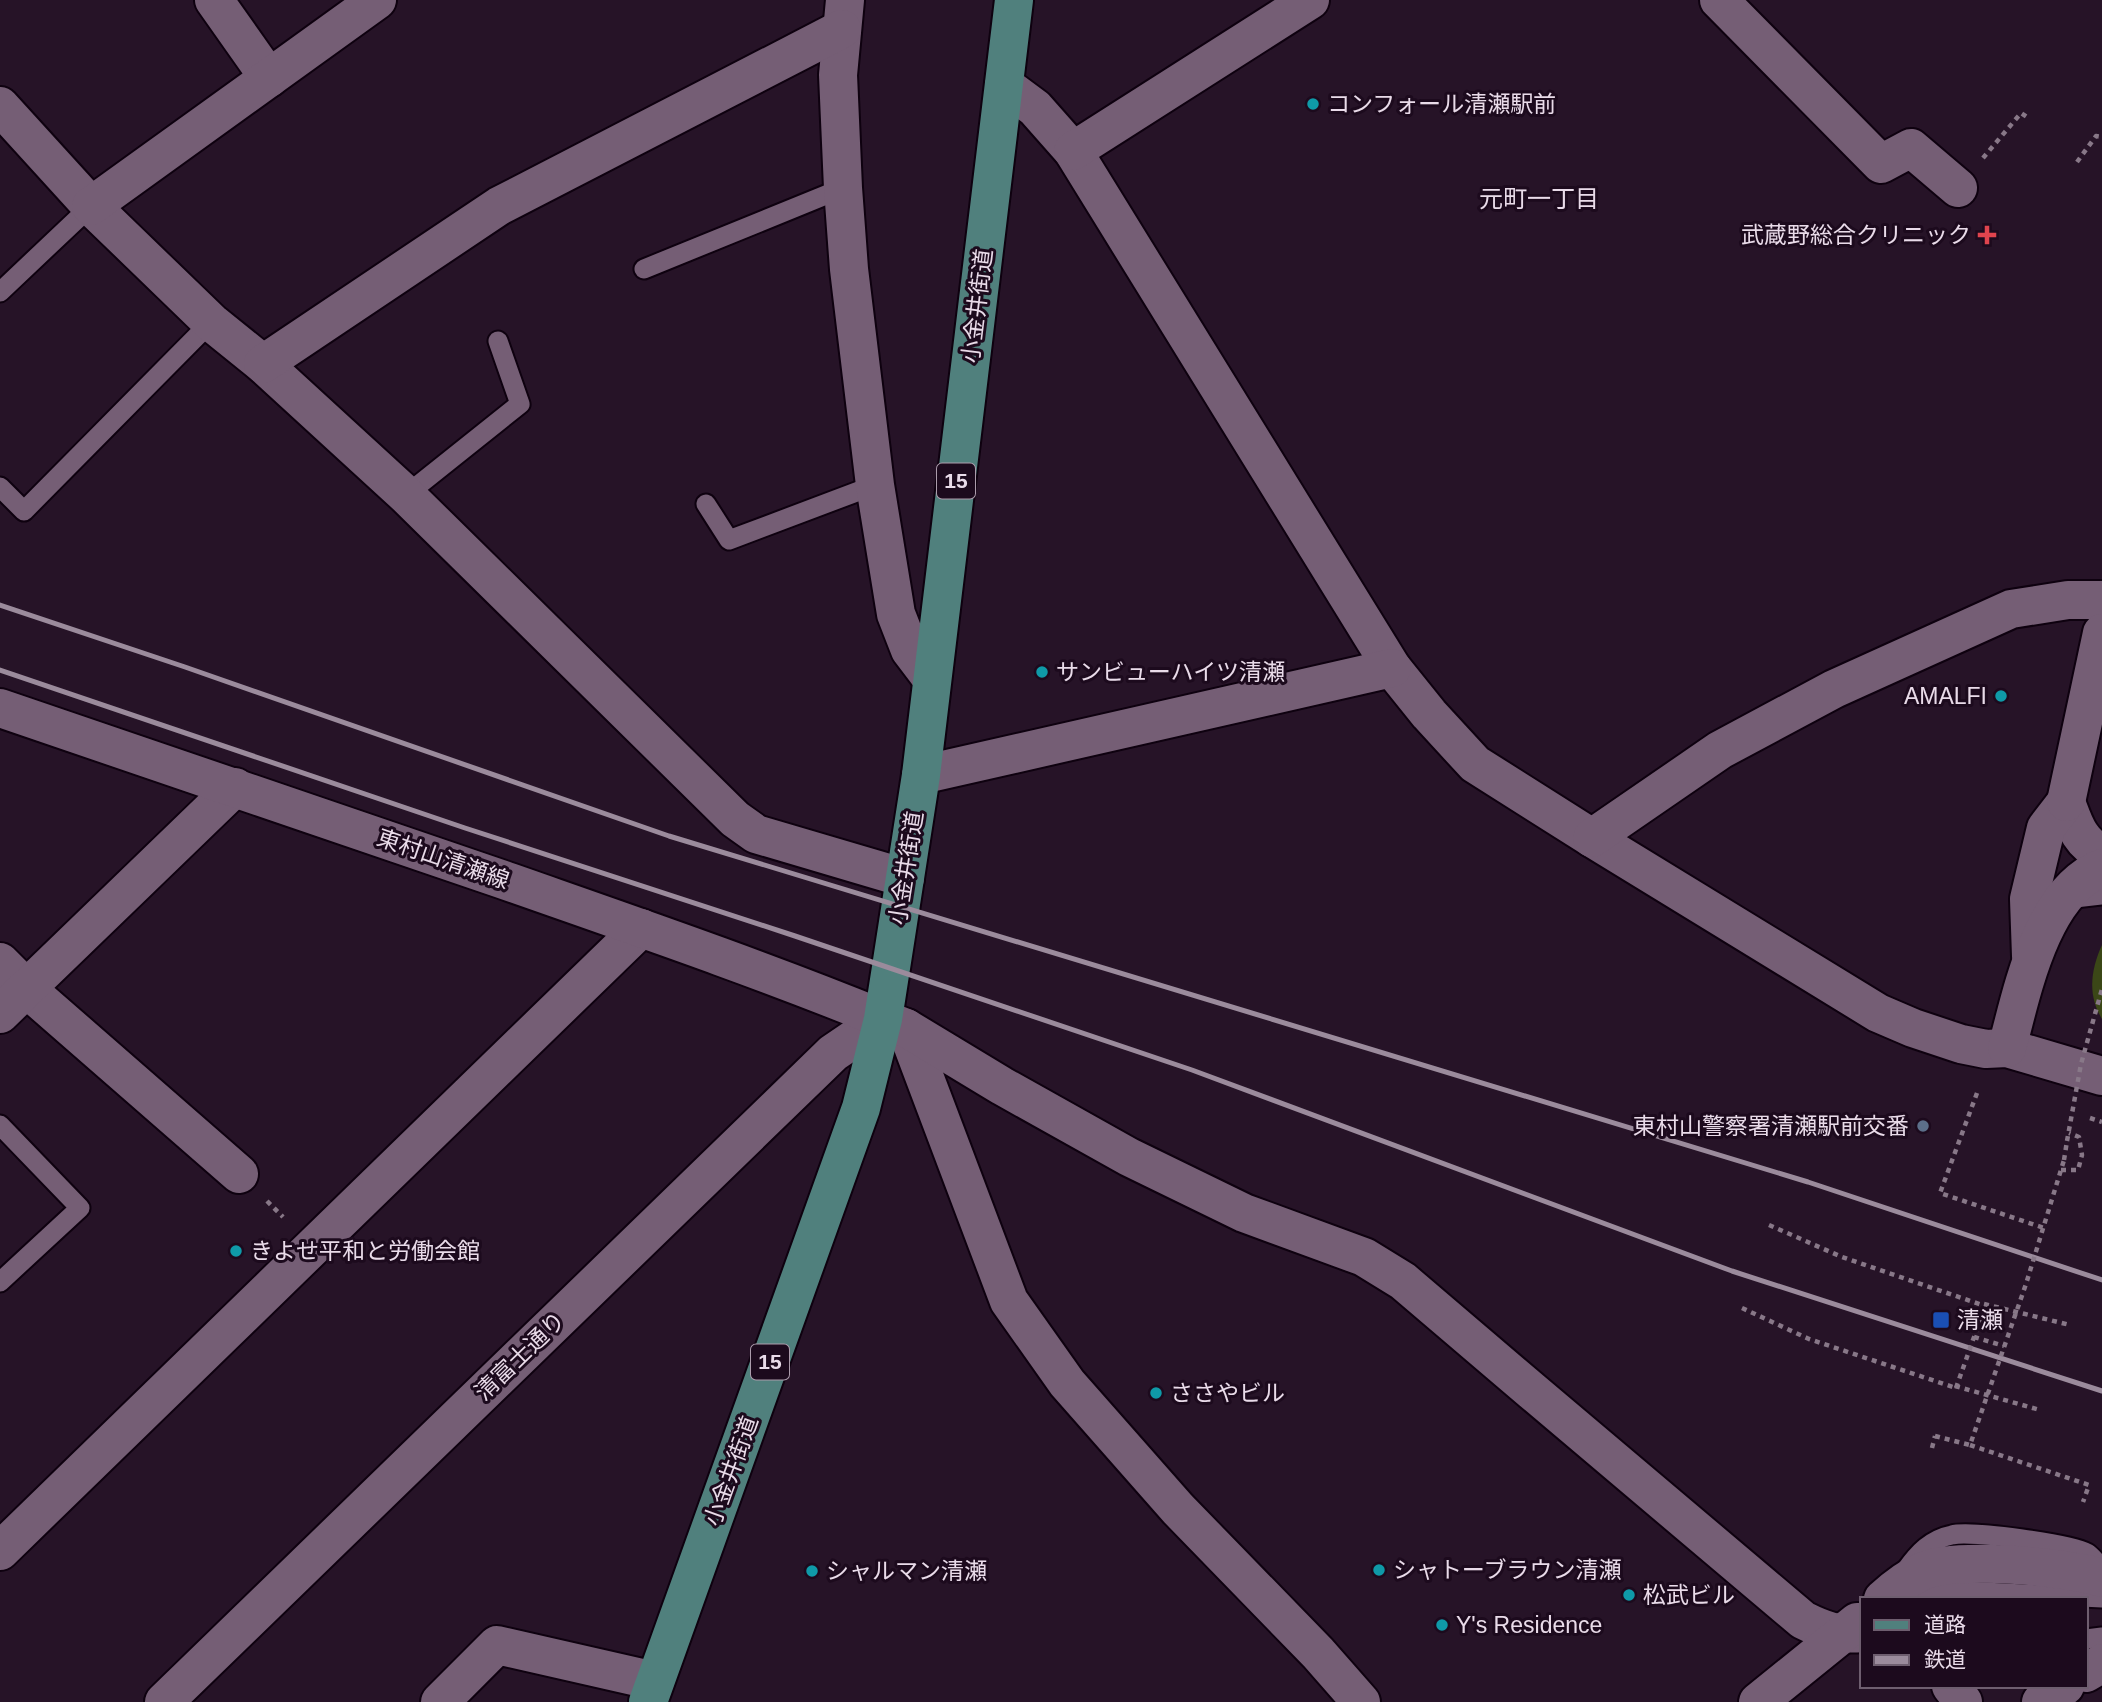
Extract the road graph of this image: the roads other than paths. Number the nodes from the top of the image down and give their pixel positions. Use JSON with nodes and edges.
{"nodes":[{"id":1,"x":214,"y":0,"type":"edge"},
{"id":2,"x":377,"y":0,"type":"edge"},
{"id":3,"x":1014,"y":0,"type":"edge"},
{"id":4,"x":1310,"y":0,"type":"edge"},
{"id":5,"x":1719,"y":0,"type":"edge"},
{"id":6,"x":844,"y":14,"type":"edge"},
{"id":7,"x":269,"y":78,"type":"junction"},
{"id":8,"x":1004,"y":85,"type":"junction"},
{"id":9,"x":0,"y":106,"type":"edge"},
{"id":10,"x":1073,"y":150,"type":"junction"},
{"id":11,"x":843,"y":188,"type":"junction"},
{"id":12,"x":1958,"y":188,"type":"road end"},
{"id":13,"x":91,"y":206,"type":"junction"},
{"id":14,"x":644,"y":269,"type":"dead end"},
{"id":15,"x":0,"y":292,"type":"edge"},
{"id":16,"x":211,"y":322,"type":"junction"},
{"id":17,"x":498,"y":341,"type":"dead end"},
{"id":18,"x":263,"y":364,"type":"junction"},
{"id":19,"x":874,"y":485,"type":"junction"},
{"id":20,"x":0,"y":487,"type":"edge"},
{"id":21,"x":406,"y":495,"type":"junction"},
{"id":22,"x":706,"y":504,"type":"dead end"},
{"id":23,"x":2102,"y":600,"type":"edge"},
{"id":24,"x":2102,"y":634,"type":"edge"},
{"id":25,"x":1392,"y":668,"type":"junction"},
{"id":26,"x":932,"y":679,"type":"junction"},
{"id":27,"x":0,"y":708,"type":"edge"},
{"id":28,"x":921,"y":775,"type":"junction"},
{"id":29,"x":235,"y":787,"type":"junction"},
{"id":30,"x":2066,"y":802,"type":"junction"},
{"id":31,"x":1592,"y":838,"type":"junction"},
{"id":32,"x":2102,"y":853,"type":"edge"},
{"id":33,"x":2102,"y":868,"type":"edge"},
{"id":34,"x":905,"y":878,"type":"junction"},
{"id":35,"x":2102,"y":895,"type":"edge"},
{"id":36,"x":2056,"y":910,"type":"junction"},
{"id":37,"x":641,"y":928,"type":"junction"},
{"id":38,"x":2031,"y":958,"type":"junction"},
{"id":39,"x":0,"y":962,"type":"edge"},
{"id":40,"x":14,"y":1002,"type":"edge"},
{"id":41,"x":895,"y":1024,"type":"junction"},
{"id":42,"x":2007,"y":1048,"type":"junction"},
{"id":43,"x":2102,"y":1076,"type":"edge"},
{"id":44,"x":0,"y":1125,"type":"edge"},
{"id":45,"x":239,"y":1174,"type":"road end"},
{"id":46,"x":0,"y":1282,"type":"edge"},
{"id":47,"x":0,"y":1551,"type":"edge"},
{"id":48,"x":2102,"y":1569,"type":"edge"},
{"id":49,"x":2102,"y":1578,"type":"edge"},
{"id":50,"x":1885,"y":1597,"type":"edge"},
{"id":51,"x":1892,"y":1597,"type":"edge"},
{"id":52,"x":1922,"y":1597,"type":"edge"},
{"id":53,"x":2082,"y":1597,"type":"edge"},
{"id":54,"x":1860,"y":1617,"type":"edge"},
{"id":55,"x":1860,"y":1623,"type":"edge"},
{"id":56,"x":2060,"y":1688,"type":"edge"},
{"id":57,"x":652,"y":1691,"type":"edge"},
{"id":58,"x":164,"y":1702,"type":"edge"},
{"id":59,"x":440,"y":1702,"type":"edge"},
{"id":60,"x":1361,"y":1702,"type":"edge"},
{"id":61,"x":1758,"y":1702,"type":"edge"},
{"id":62,"x":2041,"y":1702,"type":"edge"}],
"edges":[{"from":1,"to":7,"type":"street"},
{"from":2,"to":7,"type":"street"},
{"from":3,"to":8,"type":"main road","name":"小金井街道","number":"15"},
{"from":4,"to":10,"type":"street"},
{"from":5,"to":12,"type":"street"},
{"from":6,"to":11,"type":"street"},
{"from":6,"to":18,"type":"street"},
{"from":7,"to":13,"type":"street"},
{"from":8,"to":10,"type":"street"},
{"from":8,"to":26,"type":"main road","name":"小金井街道","number":"15"},
{"from":9,"to":13,"type":"street"},
{"from":10,"to":25,"type":"street"},
{"from":11,"to":14,"type":"lane"},
{"from":11,"to":19,"type":"street"},
{"from":13,"to":15,"type":"lane"},
{"from":13,"to":16,"type":"street"},
{"from":16,"to":18,"type":"street"},
{"from":16,"to":20,"type":"lane"},
{"from":17,"to":21,"type":"lane"},
{"from":18,"to":21,"type":"street"},
{"from":19,"to":22,"type":"lane"},
{"from":19,"to":26,"type":"street"},
{"from":21,"to":34,"type":"street"},
{"from":23,"to":31,"type":"street"},
{"from":24,"to":30,"type":"street"},
{"from":25,"to":28,"type":"street"},
{"from":25,"to":31,"type":"street"},
{"from":26,"to":28,"type":"main road","name":"小金井街道","number":"15"},
{"from":27,"to":29,"type":"street","name":"東村山清瀬線"},
{"from":28,"to":34,"type":"main road","name":"小金井街道","number":"15"},
{"from":29,"to":37,"type":"street","name":"東村山清瀬線"},
{"from":29,"to":40,"type":"street"},
{"from":30,"to":32,"type":"street"},
{"from":30,"to":38,"type":"street"},
{"from":31,"to":42,"type":"street"},
{"from":33,"to":36,"type":"street"},
{"from":34,"to":41,"type":"main road","name":"小金井街道","number":"15"},
{"from":35,"to":36,"type":"lane"},
{"from":36,"to":38,"type":"street"},
{"from":37,"to":41,"type":"street","name":"東村山清瀬線"},
{"from":37,"to":47,"type":"street"},
{"from":38,"to":42,"type":"street"},
{"from":39,"to":40,"type":"street"},
{"from":40,"to":45,"type":"street"},
{"from":41,"to":54,"type":"street","name":"東村山清瀬線"},
{"from":41,"to":57,"type":"main road","name":"小金井街道","number":"15"},
{"from":41,"to":58,"type":"street","name":"清富士通り"},
{"from":41,"to":60,"type":"street"},
{"from":42,"to":43,"type":"street"},
{"from":44,"to":46,"type":"lane"},
{"from":48,"to":50,"type":"lane"},
{"from":49,"to":51,"type":"street"},
{"from":52,"to":53,"type":"lane"},
{"from":55,"to":61,"type":"street"},
{"from":56,"to":62,"type":"street"},
{"from":57,"to":59,"type":"street"}]}
